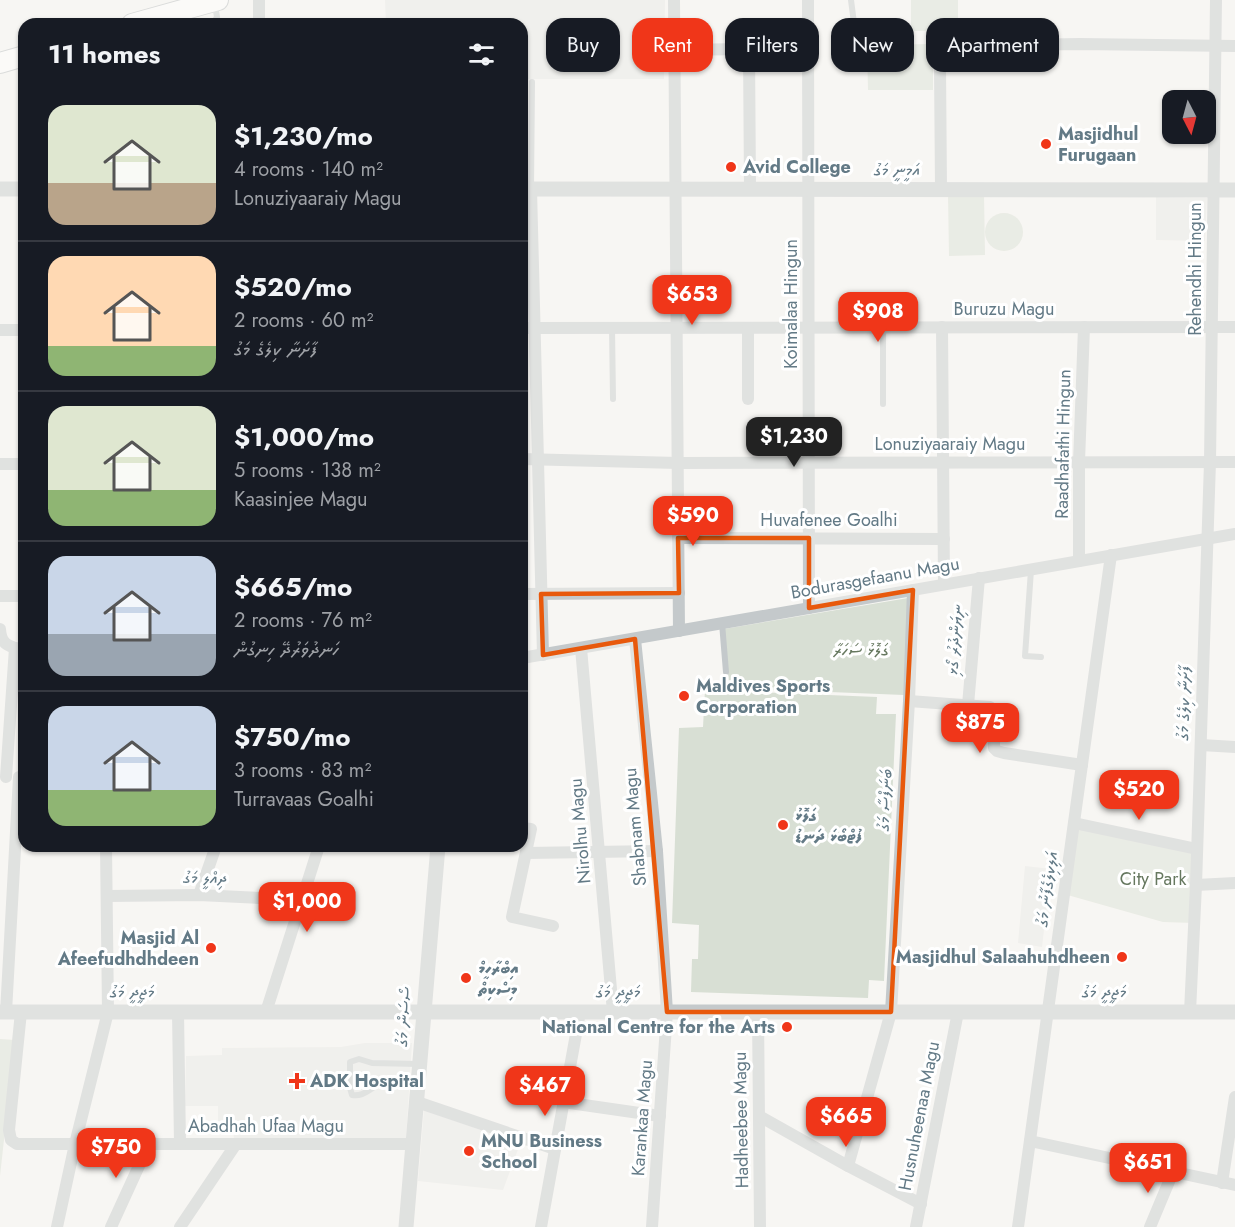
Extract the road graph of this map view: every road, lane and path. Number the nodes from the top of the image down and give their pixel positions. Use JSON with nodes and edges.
{"nodes":[{"id":1,"x":259,"y":0,"type":"edge"},
{"id":2,"x":675,"y":0,"type":"edge"},
{"id":3,"x":808,"y":0,"type":"edge"},
{"id":4,"x":851,"y":0,"type":"edge"},
{"id":5,"x":1216,"y":0,"type":"edge"},
{"id":6,"x":216,"y":1,"type":"edge"},
{"id":7,"x":154,"y":18,"type":"edge"},
{"id":8,"x":216,"y":18,"type":"edge"},
{"id":9,"x":259,"y":18,"type":"edge"},
{"id":10,"x":675,"y":18,"type":"edge"},
{"id":11,"x":808,"y":18,"type":"edge"},
{"id":12,"x":853,"y":18,"type":"edge"},
{"id":13,"x":1235,"y":46,"type":"edge"},
{"id":14,"x":1216,"y":47,"type":"junction"},
{"id":15,"x":18,"y":58,"type":"edge"},
{"id":16,"x":0,"y":63,"type":"edge"},
{"id":17,"x":675,"y":72,"type":"edge"},
{"id":18,"x":749,"y":72,"type":"edge"},
{"id":19,"x":808,"y":72,"type":"edge"},
{"id":20,"x":532,"y":82,"type":"dead end"},
{"id":21,"x":528,"y":153,"type":"edge"},
{"id":22,"x":0,"y":189,"type":"edge"},
{"id":23,"x":18,"y":189,"type":"edge"},
{"id":24,"x":528,"y":189,"type":"edge"},
{"id":25,"x":676,"y":189,"type":"junction"},
{"id":26,"x":750,"y":189,"type":"junction"},
{"id":27,"x":808,"y":189,"type":"junction"},
{"id":28,"x":941,"y":189,"type":"junction"},
{"id":29,"x":1213,"y":190,"type":"junction"},
{"id":30,"x":1235,"y":190,"type":"edge"},
{"id":31,"x":884,"y":327,"type":"junction"},
{"id":32,"x":942,"y":327,"type":"junction"},
{"id":33,"x":1084,"y":327,"type":"junction"},
{"id":34,"x":1212,"y":327,"type":"junction"},
{"id":35,"x":1235,"y":327,"type":"edge"},
{"id":36,"x":528,"y":328,"type":"edge"},
{"id":37,"x":612,"y":328,"type":"junction"},
{"id":38,"x":677,"y":328,"type":"junction"},
{"id":39,"x":748,"y":328,"type":"junction"},
{"id":40,"x":808,"y":328,"type":"junction"},
{"id":41,"x":0,"y":330,"type":"edge"},
{"id":42,"x":18,"y":330,"type":"edge"},
{"id":43,"x":613,"y":399,"type":"dead end"},
{"id":44,"x":748,"y":399,"type":"dead end"},
{"id":45,"x":883,"y":404,"type":"dead end"},
{"id":46,"x":528,"y":459,"type":"edge"},
{"id":47,"x":538,"y":460,"type":"junction"},
{"id":48,"x":809,"y":462,"type":"junction"},
{"id":49,"x":943,"y":462,"type":"junction"},
{"id":50,"x":1079,"y":462,"type":"junction"},
{"id":51,"x":1210,"y":462,"type":"junction"},
{"id":52,"x":1235,"y":462,"type":"edge"},
{"id":53,"x":678,"y":463,"type":"junction"},
{"id":54,"x":0,"y":464,"type":"edge"},
{"id":55,"x":18,"y":464,"type":"edge"},
{"id":56,"x":1235,"y":534,"type":"edge"},
{"id":57,"x":678,"y":538,"type":"junction"},
{"id":58,"x":809,"y":538,"type":"junction"},
{"id":59,"x":1207,"y":538,"type":"junction"},
{"id":60,"x":944,"y":539,"type":"junction"},
{"id":61,"x":1111,"y":555,"type":"junction"},
{"id":62,"x":1079,"y":561,"type":"junction"},
{"id":63,"x":1031,"y":569,"type":"junction"},
{"id":64,"x":979,"y":579,"type":"junction"},
{"id":65,"x":944,"y":584,"type":"junction"},
{"id":66,"x":913,"y":590,"type":"junction"},
{"id":67,"x":679,"y":593,"type":"junction"},
{"id":68,"x":528,"y":594,"type":"edge"},
{"id":69,"x":541,"y":594,"type":"junction"},
{"id":70,"x":0,"y":596,"type":"edge"},
{"id":71,"x":18,"y":596,"type":"edge"},
{"id":72,"x":809,"y":608,"type":"junction"},
{"id":73,"x":722,"y":623,"type":"junction"},
{"id":74,"x":0,"y":629,"type":"edge"},
{"id":75,"x":679,"y":631,"type":"junction"},
{"id":76,"x":635,"y":639,"type":"junction"},
{"id":77,"x":581,"y":648,"type":"junction"},
{"id":78,"x":18,"y":649,"type":"edge"},
{"id":79,"x":543,"y":655,"type":"junction"},
{"id":80,"x":18,"y":657,"type":"edge"},
{"id":81,"x":528,"y":657,"type":"edge"},
{"id":82,"x":1041,"y":657,"type":"dead end"},
{"id":83,"x":726,"y":672,"type":"dead end"},
{"id":84,"x":909,"y":701,"type":"junction"},
{"id":85,"x":968,"y":705,"type":"junction"},
{"id":86,"x":1201,"y":745,"type":"junction"},
{"id":87,"x":1235,"y":747,"type":"edge"},
{"id":88,"x":1082,"y":765,"type":"junction"},
{"id":89,"x":3,"y":777,"type":"edge"},
{"id":90,"x":1074,"y":823,"type":"junction"},
{"id":91,"x":528,"y":829,"type":"edge"},
{"id":92,"x":528,"y":843,"type":"edge"},
{"id":93,"x":18,"y":849,"type":"edge"},
{"id":94,"x":1197,"y":849,"type":"junction"},
{"id":95,"x":657,"y":851,"type":"junction"},
{"id":96,"x":106,"y":852,"type":"edge"},
{"id":97,"x":214,"y":852,"type":"edge"},
{"id":98,"x":318,"y":852,"type":"edge"},
{"id":99,"x":437,"y":852,"type":"edge"},
{"id":100,"x":526,"y":853,"type":"joint"},
{"id":101,"x":600,"y":853,"type":"junction"},
{"id":102,"x":1235,"y":883,"type":"edge"},
{"id":103,"x":1196,"y":885,"type":"junction"},
{"id":104,"x":199,"y":895,"type":"junction"},
{"id":105,"x":108,"y":896,"type":"junction"},
{"id":106,"x":302,"y":900,"type":"junction"},
{"id":107,"x":553,"y":926,"type":"dead end"},
{"id":108,"x":9,"y":1012,"type":"edge"},
{"id":109,"x":108,"y":1012,"type":"junction"},
{"id":110,"x":178,"y":1012,"type":"junction"},
{"id":111,"x":266,"y":1012,"type":"junction"},
{"id":112,"x":424,"y":1012,"type":"junction"},
{"id":113,"x":580,"y":1012,"type":"junction"},
{"id":114,"x":613,"y":1012,"type":"junction"},
{"id":115,"x":667,"y":1012,"type":"junction"},
{"id":116,"x":758,"y":1012,"type":"junction"},
{"id":117,"x":891,"y":1012,"type":"junction"},
{"id":118,"x":958,"y":1012,"type":"junction"},
{"id":119,"x":1048,"y":1012,"type":"junction"},
{"id":120,"x":1190,"y":1012,"type":"junction"},
{"id":121,"x":1235,"y":1012,"type":"edge"},
{"id":122,"x":420,"y":1064,"type":"junction"},
{"id":123,"x":418,"y":1084,"type":"junction"},
{"id":124,"x":1235,"y":1097,"type":"edge"},
{"id":125,"x":417,"y":1102,"type":"junction"},
{"id":126,"x":563,"y":1102,"type":"junction"},
{"id":127,"x":660,"y":1116,"type":"junction"},
{"id":128,"x":759,"y":1116,"type":"junction"},
{"id":129,"x":1030,"y":1141,"type":"junction"},
{"id":130,"x":75,"y":1144,"type":"junction"},
{"id":131,"x":149,"y":1144,"type":"junction"},
{"id":132,"x":180,"y":1144,"type":"junction"},
{"id":133,"x":236,"y":1144,"type":"junction"},
{"id":134,"x":414,"y":1144,"type":"junction"},
{"id":135,"x":555,"y":1149,"type":"junction"},
{"id":136,"x":848,"y":1166,"type":"junction"},
{"id":137,"x":1173,"y":1172,"type":"junction"},
{"id":138,"x":1222,"y":1183,"type":"junction"},
{"id":139,"x":1235,"y":1185,"type":"edge"},
{"id":140,"x":921,"y":1204,"type":"junction"},
{"id":141,"x":57,"y":1227,"type":"edge"},
{"id":142,"x":111,"y":1227,"type":"edge"},
{"id":143,"x":180,"y":1227,"type":"edge"},
{"id":144,"x":406,"y":1227,"type":"edge"},
{"id":145,"x":541,"y":1227,"type":"edge"},
{"id":146,"x":652,"y":1227,"type":"edge"},
{"id":147,"x":760,"y":1227,"type":"edge"},
{"id":148,"x":916,"y":1227,"type":"edge"},
{"id":149,"x":1018,"y":1227,"type":"edge"},
{"id":150,"x":1150,"y":1227,"type":"edge"}],
"edges":[{"from":1,"to":9,"type":"street"},
{"from":2,"to":10,"type":"street"},
{"from":3,"to":11,"type":"street","name":"Koimalaa Hingun"},
{"from":4,"to":12,"type":"lane"},
{"from":5,"to":14,"type":"street","name":"Rehendhi Hingun"},
{"from":6,"to":7,"type":"main road"},
{"from":6,"to":8,"type":"lane"},
{"from":13,"to":14,"type":"street"},
{"from":14,"to":28,"type":"street"},
{"from":14,"to":29,"type":"street","name":"Rehendhi Hingun"},
{"from":15,"to":16,"type":"main road"},
{"from":17,"to":25,"type":"street"},
{"from":18,"to":26,"type":"street"},
{"from":19,"to":27,"type":"street","name":"Koimalaa Hingun"},
{"from":20,"to":21,"type":"lane"},
{"from":22,"to":23,"type":"street"},
{"from":24,"to":25,"type":"street","name":"އަމީނީ މަގު"},
{"from":25,"to":26,"type":"street","name":"އަމީނީ މަގު"},
{"from":25,"to":38,"type":"street"},
{"from":26,"to":27,"type":"street","name":"އަމީނީ މަގު"},
{"from":27,"to":28,"type":"street","name":"އަމީނީ މަގު"},
{"from":27,"to":40,"type":"street","name":"Koimalaa Hingun"},
{"from":28,"to":29,"type":"street","name":"އަމީނީ މަގު"},
{"from":29,"to":30,"type":"street","name":"އަމީނީ މަގު"},
{"from":29,"to":34,"type":"street","name":"Rehendhi Hingun"},
{"from":31,"to":32,"type":"street","name":"Buruzu Magu"},
{"from":31,"to":40,"type":"street","name":"Buruzu Magu"},
{"from":31,"to":45,"type":"lane"},
{"from":32,"to":33,"type":"street","name":"Buruzu Magu"},
{"from":32,"to":49,"type":"street"},
{"from":33,"to":34,"type":"street","name":"Buruzu Magu"},
{"from":33,"to":50,"type":"street","name":"Raadhafathi Hingun"},
{"from":34,"to":35,"type":"street","name":"Buruzu Magu"},
{"from":34,"to":51,"type":"street","name":"Rehendhi Hingun"},
{"from":36,"to":37,"type":"street","name":"Buruzu Magu"},
{"from":36,"to":47,"type":"street"},
{"from":37,"to":38,"type":"street","name":"Buruzu Magu"},
{"from":37,"to":43,"type":"lane"},
{"from":38,"to":39,"type":"street","name":"Buruzu Magu"},
{"from":38,"to":53,"type":"street"},
{"from":39,"to":40,"type":"street","name":"Buruzu Magu"},
{"from":39,"to":44,"type":"street"},
{"from":40,"to":48,"type":"street","name":"Koimalaa Hingun"},
{"from":41,"to":42,"type":"street"},
{"from":46,"to":47,"type":"street","name":"Lonuziyaaraiy Magu"},
{"from":47,"to":53,"type":"street","name":"Lonuziyaaraiy Magu"},
{"from":47,"to":69,"type":"street"},
{"from":48,"to":49,"type":"street","name":"Lonuziyaaraiy Magu"},
{"from":48,"to":53,"type":"street","name":"Lonuziyaaraiy Magu"},
{"from":48,"to":58,"type":"street","name":"Koimalaa Hingun"},
{"from":49,"to":50,"type":"street","name":"Lonuziyaaraiy Magu"},
{"from":49,"to":60,"type":"street"},
{"from":50,"to":51,"type":"street","name":"Lonuziyaaraiy Magu"},
{"from":50,"to":62,"type":"street","name":"Raadhafathi Hingun"},
{"from":51,"to":52,"type":"street","name":"Lonuziyaaraiy Magu"},
{"from":51,"to":59,"type":"street","name":"Rehendhi Hingun"},
{"from":53,"to":57,"type":"street"},
{"from":54,"to":55,"type":"street"},
{"from":56,"to":59,"type":"street","name":"Bodurasgefaanu Magu"},
{"from":57,"to":58,"type":"street","name":"Huvafenee Goalhi"},
{"from":57,"to":67,"type":"street"},
{"from":58,"to":60,"type":"street","name":"Huvafenee Goalhi"},
{"from":58,"to":72,"type":"street","name":"Koimalaa Hingun"},
{"from":59,"to":61,"type":"street","name":"Bodurasgefaanu Magu"},
{"from":59,"to":86,"type":"street","name":"ފާށަނާ ކިލެގެ މަގު"},
{"from":60,"to":65,"type":"street"},
{"from":61,"to":62,"type":"street","name":"Bodurasgefaanu Magu"},
{"from":61,"to":88,"type":"street","name":"އަލިކިލެގެފާނު މަގު"},
{"from":62,"to":63,"type":"street","name":"Bodurasgefaanu Magu"},
{"from":63,"to":64,"type":"street","name":"Bodurasgefaanu Magu"},
{"from":63,"to":82,"type":"lane"},
{"from":64,"to":65,"type":"street","name":"Bodurasgefaanu Magu"},
{"from":64,"to":85,"type":"street","name":"ނިޔަންދުރު ގޯޅި"},
{"from":65,"to":66,"type":"street","name":"Bodurasgefaanu Magu"},
{"from":66,"to":72,"type":"street","name":"Bodurasgefaanu Magu"},
{"from":66,"to":84,"type":"street","name":"ބަނަފްސާ މަގު"},
{"from":67,"to":69,"type":"street"},
{"from":67,"to":75,"type":"street"},
{"from":68,"to":69,"type":"street"},
{"from":69,"to":79,"type":"street"},
{"from":70,"to":71,"type":"street"},
{"from":72,"to":73,"type":"street","name":"Bodurasgefaanu Magu"},
{"from":73,"to":75,"type":"street","name":"Bodurasgefaanu Magu"},
{"from":73,"to":83,"type":"lane"},
{"from":74,"to":78,"type":"street"},
{"from":75,"to":76,"type":"street","name":"Bodurasgefaanu Magu"},
{"from":76,"to":77,"type":"street","name":"Bodurasgefaanu Magu"},
{"from":76,"to":95,"type":"street","name":"Shabnam Magu"},
{"from":77,"to":79,"type":"street","name":"Bodurasgefaanu Magu"},
{"from":77,"to":101,"type":"street","name":"Nirolhu Magu"},
{"from":79,"to":81,"type":"street","name":"Bodurasgefaanu Magu"},
{"from":80,"to":89,"type":"street"},
{"from":84,"to":85,"type":"street"},
{"from":84,"to":117,"type":"street","name":"ބަނަފްސާ މަގު"},
{"from":85,"to":88,"type":"street"},
{"from":86,"to":87,"type":"street"},
{"from":86,"to":94,"type":"street","name":"ފާށަނާ ކިލެގެ މަގު"},
{"from":88,"to":90,"type":"street","name":"އަލިކިލެގެފާނު މަގު"},
{"from":90,"to":94,"type":"street"},
{"from":90,"to":119,"type":"street","name":"އަލިކިލެގެފާނު މަގު"},
{"from":91,"to":92,"type":"street"},
{"from":93,"to":108,"type":"street"},
{"from":94,"to":103,"type":"street","name":"ފާށަނާ ކިލެގެ މަގު"},
{"from":95,"to":101,"type":"street"},
{"from":95,"to":115,"type":"street","name":"Shabnam Magu"},
{"from":96,"to":105,"type":"street"},
{"from":97,"to":104,"type":"street"},
{"from":98,"to":106,"type":"street"},
{"from":99,"to":112,"type":"street","name":"ސޯސަން މަގު"},
{"from":100,"to":101,"type":"street"},
{"from":100,"to":107,"type":"street"},
{"from":101,"to":114,"type":"street","name":"Nirolhu Magu"},
{"from":102,"to":103,"type":"street"},
{"from":103,"to":120,"type":"street","name":"ފާށަނާ ކިލެގެ މަގު"},
{"from":104,"to":105,"type":"street","name":"ދިއްލީ މަގު"},
{"from":104,"to":106,"type":"street","name":"ދިއްލީ މަގު"},
{"from":105,"to":109,"type":"street"},
{"from":106,"to":111,"type":"street"},
{"from":108,"to":109,"type":"street","name":"މަޖީދީ މަގު"},
{"from":108,"to":130,"type":"street","name":"Abadhah Ufaa Magu"},
{"from":109,"to":110,"type":"street","name":"މަޖީދީ މަގު"},
{"from":109,"to":130,"type":"street"},
{"from":110,"to":111,"type":"street","name":"މަޖީދީ މަގު"},
{"from":110,"to":132,"type":"street"},
{"from":111,"to":112,"type":"street","name":"މަޖީދީ މަގު"},
{"from":112,"to":113,"type":"street","name":"މަޖީދީ މަގު"},
{"from":112,"to":122,"type":"street","name":"ސޯސަން މަގު"},
{"from":113,"to":114,"type":"street","name":"މަޖީދީ މަގު"},
{"from":113,"to":126,"type":"street"},
{"from":114,"to":115,"type":"street","name":"މަޖީދީ މަގު"},
{"from":115,"to":116,"type":"street","name":"މަޖީދީ މަގު"},
{"from":115,"to":127,"type":"street","name":"Karankaa Magu"},
{"from":116,"to":117,"type":"street","name":"މަޖީދީ މަގު"},
{"from":116,"to":128,"type":"street","name":"Hadheebee Magu"},
{"from":117,"to":118,"type":"street","name":"މަޖީދީ މަގު"},
{"from":117,"to":136,"type":"street","name":"ބަނަފްސާ މަގު"},
{"from":118,"to":119,"type":"street","name":"މަޖީދީ މަގު"},
{"from":118,"to":140,"type":"street","name":"Husnuheenaa Magu"},
{"from":119,"to":120,"type":"street","name":"މަޖީދީ މަގު"},
{"from":119,"to":129,"type":"street","name":"އަލިކިލެގެފާނު މަގު"},
{"from":120,"to":121,"type":"street","name":"މަޖީދީ މަގު"},
{"from":122,"to":123,"type":"street","name":"ސޯސަން މަގު"},
{"from":122,"to":123,"type":"lane"},
{"from":123,"to":125,"type":"street","name":"ސޯސަން މަގު"},
{"from":124,"to":138,"type":"street"},
{"from":125,"to":134,"type":"street","name":"ސޯސަން މަގު"},
{"from":125,"to":135,"type":"street"},
{"from":126,"to":127,"type":"street"},
{"from":126,"to":135,"type":"street"},
{"from":127,"to":146,"type":"street","name":"Karankaa Magu"},
{"from":128,"to":136,"type":"street"},
{"from":128,"to":147,"type":"street","name":"Hadheebee Magu"},
{"from":129,"to":137,"type":"street"},
{"from":129,"to":149,"type":"street","name":"އަލިކިލެގެފާނު މަގު"},
{"from":130,"to":131,"type":"street","name":"Abadhah Ufaa Magu"},
{"from":130,"to":141,"type":"street"},
{"from":131,"to":132,"type":"street","name":"Abadhah Ufaa Magu"},
{"from":131,"to":142,"type":"street"},
{"from":132,"to":133,"type":"street","name":"Abadhah Ufaa Magu"},
{"from":133,"to":134,"type":"street","name":"Abadhah Ufaa Magu"},
{"from":133,"to":143,"type":"street"},
{"from":134,"to":144,"type":"street","name":"ސޯސަން މަގު"},
{"from":135,"to":145,"type":"street"},
{"from":136,"to":140,"type":"street"},
{"from":137,"to":138,"type":"street"},
{"from":137,"to":150,"type":"street"},
{"from":138,"to":139,"type":"street"},
{"from":140,"to":148,"type":"street","name":"Husnuheenaa Magu"}]}
